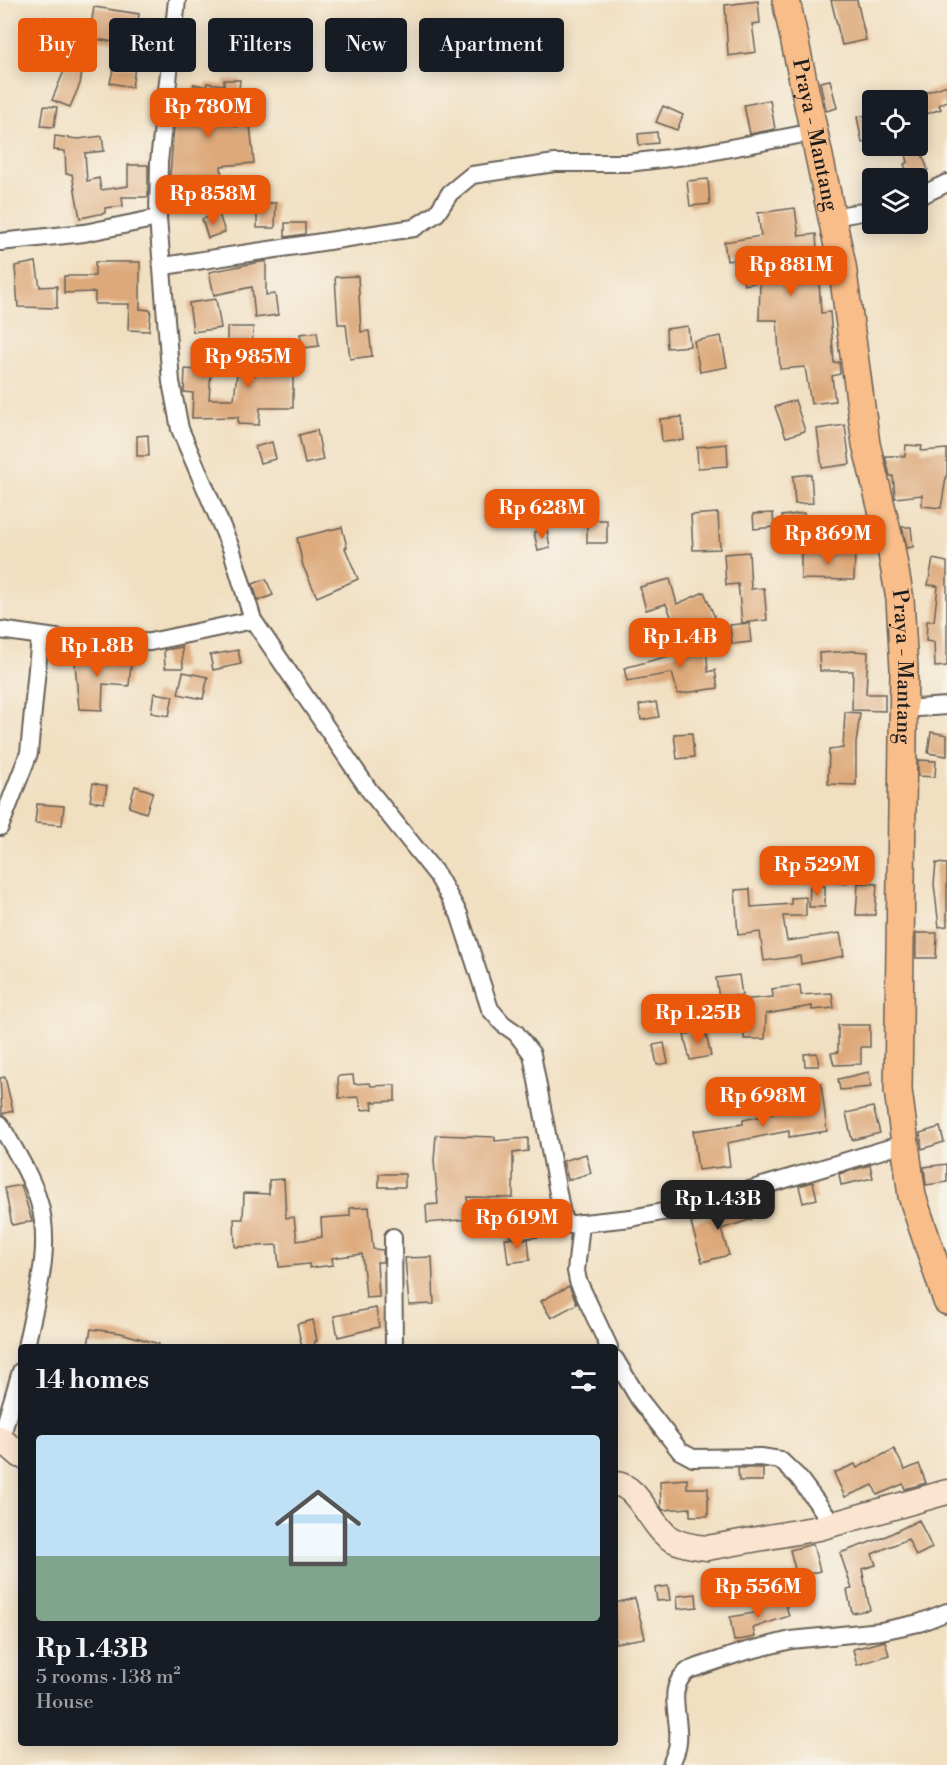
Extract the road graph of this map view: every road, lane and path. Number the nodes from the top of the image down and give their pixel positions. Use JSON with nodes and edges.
{"nodes":[{"id":1,"x":177,"y":0,"type":"edge"},
{"id":2,"x":786,"y":0,"type":"edge"},
{"id":3,"x":814,"y":132,"type":"junction"},
{"id":4,"x":947,"y":183,"type":"edge"},
{"id":5,"x":928,"y":193,"type":"edge"},
{"id":6,"x":862,"y":212,"type":"edge"},
{"id":7,"x":159,"y":218,"type":"junction"},
{"id":8,"x":833,"y":218,"type":"junction"},
{"id":9,"x":0,"y":242,"type":"edge"},
{"id":10,"x":164,"y":266,"type":"junction"},
{"id":11,"x":253,"y":620,"type":"junction"},
{"id":12,"x":0,"y":630,"type":"edge"},
{"id":13,"x":40,"y":637,"type":"junction"},
{"id":14,"x":947,"y":706,"type":"edge"},
{"id":15,"x":903,"y":710,"type":"junction"},
{"id":16,"x":0,"y":827,"type":"edge"},
{"id":17,"x":0,"y":1124,"type":"edge"},
{"id":18,"x":903,"y":1144,"type":"junction"},
{"id":19,"x":573,"y":1224,"type":"junction"},
{"id":20,"x":517,"y":1230,"type":"dead end"},
{"id":21,"x":393,"y":1237,"type":"dead end"},
{"id":22,"x":947,"y":1301,"type":"edge"},
{"id":23,"x":27,"y":1344,"type":"edge"},
{"id":24,"x":394,"y":1344,"type":"edge"},
{"id":25,"x":608,"y":1344,"type":"edge"},
{"id":26,"x":618,"y":1364,"type":"edge"},
{"id":27,"x":18,"y":1381,"type":"edge"},
{"id":28,"x":1,"y":1438,"type":"edge"},
{"id":29,"x":18,"y":1453,"type":"edge"},
{"id":30,"x":618,"y":1485,"type":"edge"},
{"id":31,"x":947,"y":1492,"type":"edge"},
{"id":32,"x":832,"y":1524,"type":"junction"},
{"id":33,"x":947,"y":1612,"type":"edge"},
{"id":34,"x":671,"y":1765,"type":"edge"}],
"edges":[{"from":1,"to":7,"type":"street"},
{"from":2,"to":3,"type":"main road","name":"Praya - Mantang"},
{"from":3,"to":8,"type":"main road","name":"Praya - Mantang"},
{"from":3,"to":10,"type":"street"},
{"from":4,"to":5,"type":"street"},
{"from":6,"to":8,"type":"street"},
{"from":7,"to":9,"type":"street"},
{"from":7,"to":10,"type":"street"},
{"from":8,"to":15,"type":"main road","name":"Praya - Mantang"},
{"from":10,"to":11,"type":"street"},
{"from":11,"to":13,"type":"street"},
{"from":11,"to":19,"type":"street"},
{"from":12,"to":13,"type":"street"},
{"from":13,"to":16,"type":"street"},
{"from":14,"to":15,"type":"street"},
{"from":15,"to":18,"type":"main road","name":"Praya - Mantang"},
{"from":17,"to":23,"type":"street"},
{"from":18,"to":19,"type":"street"},
{"from":18,"to":22,"type":"main road","name":"Praya - Mantang"},
{"from":19,"to":20,"type":"street"},
{"from":19,"to":25,"type":"street"},
{"from":21,"to":24,"type":"street"},
{"from":26,"to":32,"type":"street"},
{"from":27,"to":28,"type":"street"},
{"from":28,"to":29,"type":"street"},
{"from":30,"to":32,"type":"street"},
{"from":31,"to":32,"type":"street"},
{"from":33,"to":34,"type":"street"}]}
